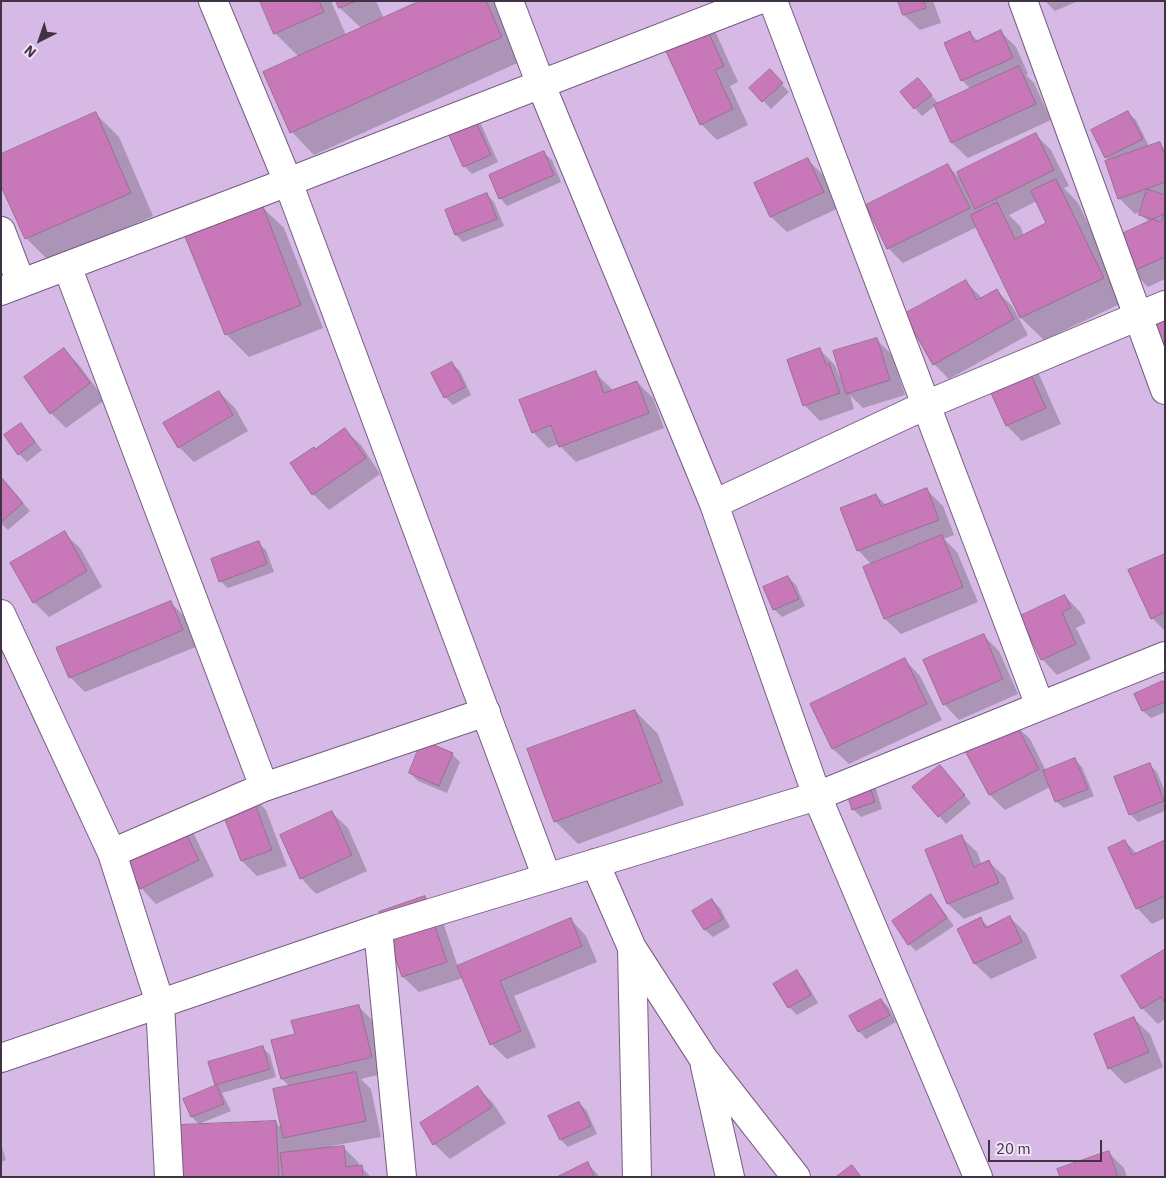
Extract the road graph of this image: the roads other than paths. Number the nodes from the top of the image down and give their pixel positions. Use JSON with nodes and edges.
{"nodes":[{"id":1,"x":213,"y":1,"type":"edge"},
{"id":2,"x":509,"y":1,"type":"edge"},
{"id":3,"x":756,"y":1,"type":"edge"},
{"id":4,"x":773,"y":1,"type":"edge"},
{"id":5,"x":1023,"y":1,"type":"edge"},
{"id":6,"x":540,"y":85,"type":"junction"},
{"id":7,"x":288,"y":182,"type":"junction"},
{"id":8,"x":1,"y":231,"type":"edge"},
{"id":9,"x":67,"y":266,"type":"junction"},
{"id":10,"x":11,"y":287,"type":"edge"},
{"id":11,"x":1165,"y":305,"type":"edge"},
{"id":12,"x":1138,"y":317,"type":"junction"},
{"id":13,"x":1165,"y":390,"type":"edge"},
{"id":14,"x":926,"y":405,"type":"junction"},
{"id":15,"x":714,"y":504,"type":"junction"},
{"id":16,"x":1,"y":614,"type":"edge"},
{"id":17,"x":1165,"y":656,"type":"edge"},
{"id":18,"x":1040,"y":706,"type":"junction"},
{"id":19,"x":486,"y":712,"type":"junction"},
{"id":20,"x":264,"y":787,"type":"junction"},
{"id":21,"x":817,"y":796,"type":"junction"},
{"id":22,"x":112,"y":853,"type":"junction"},
{"id":23,"x":595,"y":863,"type":"junction"},
{"id":24,"x":547,"y":878,"type":"junction"},
{"id":25,"x":378,"y":928,"type":"junction"},
{"id":26,"x":632,"y":948,"type":"junction"},
{"id":27,"x":160,"y":1003,"type":"junction"},
{"id":28,"x":1,"y":1058,"type":"edge"},
{"id":29,"x":703,"y":1058,"type":"junction"},
{"id":30,"x":169,"y":1177,"type":"edge"},
{"id":31,"x":402,"y":1177,"type":"edge"},
{"id":32,"x":637,"y":1177,"type":"edge"},
{"id":33,"x":730,"y":1177,"type":"edge"},
{"id":34,"x":796,"y":1177,"type":"edge"},
{"id":35,"x":978,"y":1177,"type":"edge"}],
"edges":[{"from":1,"to":7,"type":"street"},
{"from":2,"to":6,"type":"street"},
{"from":3,"to":6,"type":"street"},
{"from":4,"to":14,"type":"street"},
{"from":5,"to":12,"type":"street"},
{"from":6,"to":7,"type":"street"},
{"from":6,"to":15,"type":"street"},
{"from":7,"to":9,"type":"street"},
{"from":7,"to":19,"type":"street"},
{"from":8,"to":10,"type":"street"},
{"from":9,"to":10,"type":"street"},
{"from":9,"to":20,"type":"street"},
{"from":11,"to":12,"type":"street"},
{"from":12,"to":13,"type":"street"},
{"from":12,"to":14,"type":"street"},
{"from":14,"to":15,"type":"street"},
{"from":14,"to":18,"type":"street"},
{"from":15,"to":21,"type":"street"},
{"from":16,"to":22,"type":"street"},
{"from":17,"to":18,"type":"street"},
{"from":18,"to":21,"type":"street"},
{"from":19,"to":20,"type":"street"},
{"from":19,"to":24,"type":"street"},
{"from":20,"to":22,"type":"street"},
{"from":21,"to":23,"type":"street"},
{"from":21,"to":35,"type":"street"},
{"from":22,"to":27,"type":"street"},
{"from":23,"to":24,"type":"street"},
{"from":23,"to":26,"type":"street"},
{"from":24,"to":25,"type":"street"},
{"from":25,"to":27,"type":"street"},
{"from":25,"to":31,"type":"street"},
{"from":26,"to":29,"type":"street"},
{"from":26,"to":32,"type":"street"},
{"from":27,"to":28,"type":"street"},
{"from":27,"to":30,"type":"street"},
{"from":29,"to":33,"type":"street"},
{"from":29,"to":34,"type":"street"}]}
